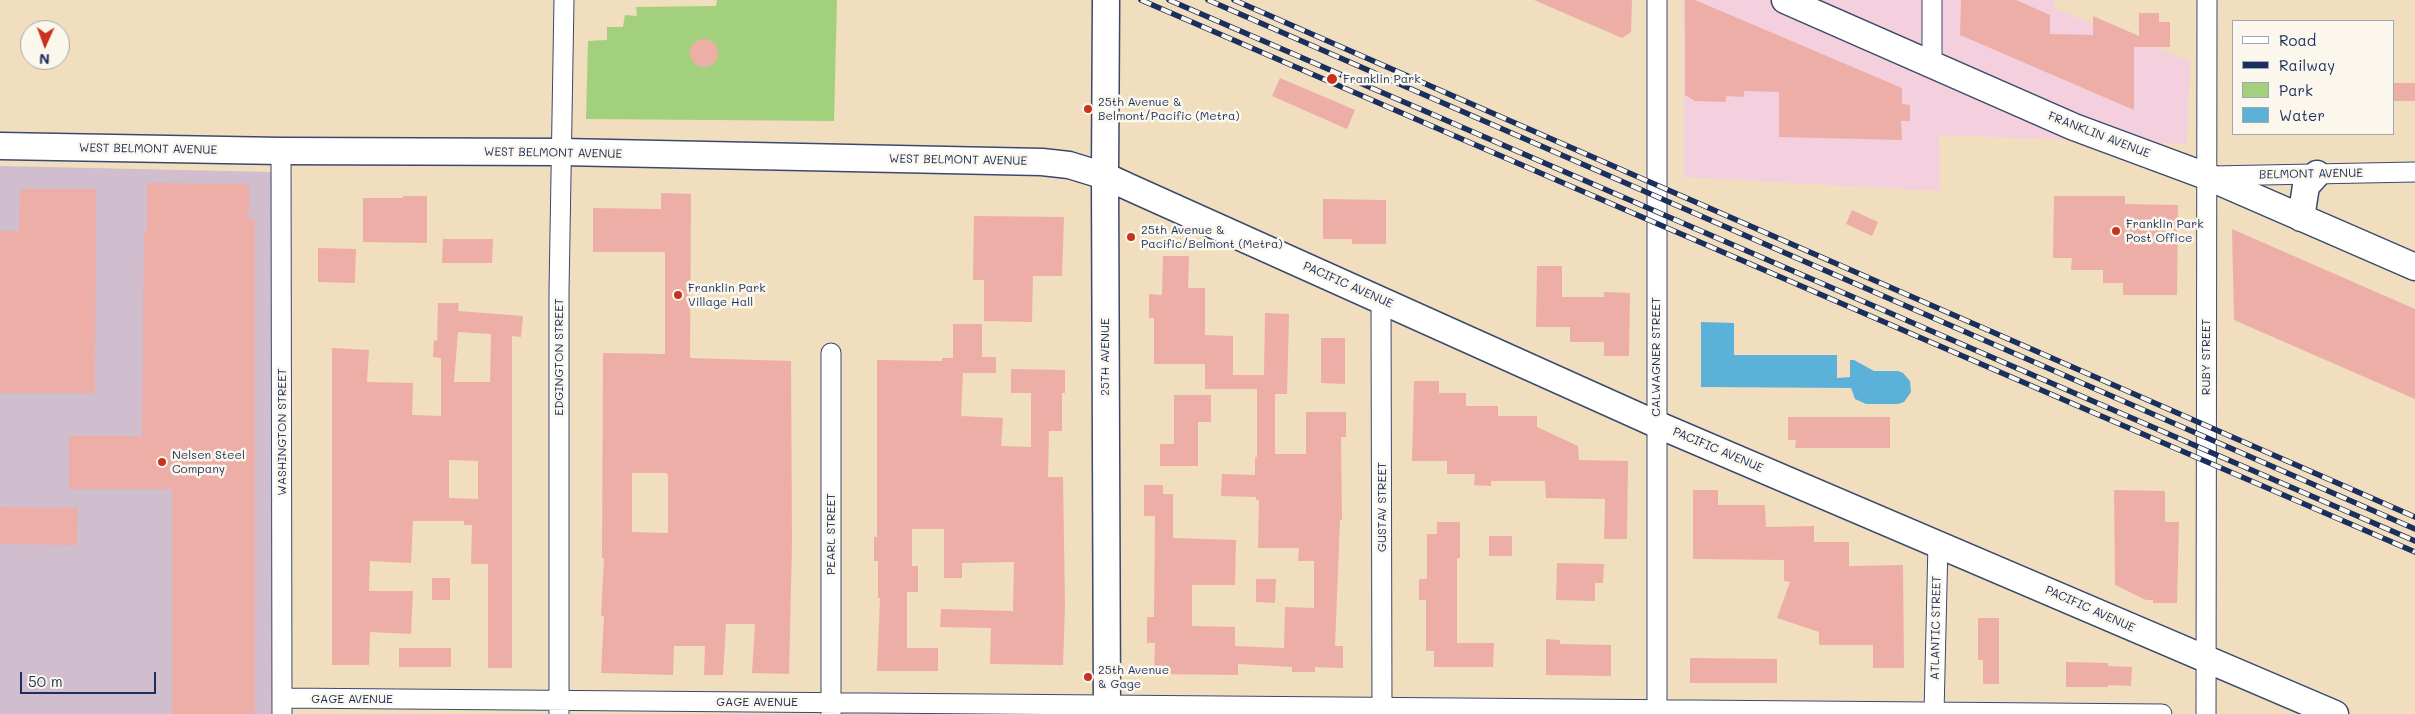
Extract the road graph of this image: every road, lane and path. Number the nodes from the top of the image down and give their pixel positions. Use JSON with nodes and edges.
{"nodes":[{"id":1,"x":564,"y":0,"type":"edge"},
{"id":2,"x":1106,"y":0,"type":"edge"},
{"id":3,"x":1657,"y":0,"type":"edge"},
{"id":4,"x":1785,"y":0,"type":"edge"},
{"id":5,"x":1932,"y":0,"type":"edge"},
{"id":6,"x":2207,"y":0,"type":"edge"},
{"id":7,"x":1932,"y":64,"type":"junction"},
{"id":8,"x":0,"y":146,"type":"edge"},
{"id":9,"x":281,"y":151,"type":"junction"},
{"id":10,"x":562,"y":152,"type":"junction"},
{"id":11,"x":2415,"y":172,"type":"edge"},
{"id":12,"x":2317,"y":174,"type":"junction"},
{"id":13,"x":1105,"y":176,"type":"junction"},
{"id":14,"x":2206,"y":176,"type":"junction"},
{"id":15,"x":2301,"y":218,"type":"junction"},
{"id":16,"x":2415,"y":267,"type":"edge"},
{"id":17,"x":1381,"y":299,"type":"junction"},
{"id":18,"x":831,"y":354,"type":"dead end"},
{"id":19,"x":1656,"y":424,"type":"junction"},
{"id":20,"x":1938,"y":542,"type":"junction"},
{"id":21,"x":2206,"y":660,"type":"junction"},
{"id":22,"x":282,"y":706,"type":"edge"},
{"id":23,"x":558,"y":707,"type":"edge"},
{"id":24,"x":831,"y":708,"type":"edge"},
{"id":25,"x":1107,"y":710,"type":"edge"},
{"id":26,"x":1382,"y":711,"type":"edge"},
{"id":27,"x":1657,"y":712,"type":"edge"},
{"id":28,"x":1934,"y":713,"type":"edge"},
{"id":29,"x":2162,"y":714,"type":"edge"},
{"id":30,"x":2206,"y":714,"type":"edge"},
{"id":31,"x":2335,"y":714,"type":"edge"}],
"edges":[{"from":1,"to":10,"type":"street","name":"EDGINGTON STREET"},
{"from":2,"to":13,"type":"main road","name":"25TH AVENUE"},
{"from":3,"to":19,"type":"street","name":"CALWAGNER STREET"},
{"from":4,"to":7,"type":"main road","name":"FRANKLIN AVENUE"},
{"from":5,"to":7,"type":"street"},
{"from":6,"to":14,"type":"street","name":"RUBY STREET"},
{"from":7,"to":14,"type":"main road","name":"FRANKLIN AVENUE"},
{"from":8,"to":9,"type":"main road","name":"WEST BELMONT AVENUE"},
{"from":9,"to":10,"type":"main road","name":"WEST BELMONT AVENUE"},
{"from":9,"to":22,"type":"street","name":"WASHINGTON STREET"},
{"from":10,"to":13,"type":"main road","name":"WEST BELMONT AVENUE"},
{"from":10,"to":23,"type":"street","name":"EDGINGTON STREET"},
{"from":11,"to":12,"type":"street","name":"BELMONT AVENUE"},
{"from":12,"to":14,"type":"street","name":"BELMONT AVENUE"},
{"from":12,"to":15,"type":"main road"},
{"from":13,"to":17,"type":"main road","name":"PACIFIC AVENUE"},
{"from":13,"to":25,"type":"main road","name":"25TH AVENUE"},
{"from":14,"to":15,"type":"main road","name":"FRANKLIN AVENUE"},
{"from":14,"to":21,"type":"street","name":"RUBY STREET"},
{"from":15,"to":16,"type":"main road","name":"FRANKLIN AVENUE"},
{"from":17,"to":19,"type":"main road","name":"PACIFIC AVENUE"},
{"from":17,"to":26,"type":"street","name":"GUSTAV STREET"},
{"from":18,"to":24,"type":"street","name":"PEARL STREET"},
{"from":19,"to":20,"type":"main road","name":"PACIFIC AVENUE"},
{"from":19,"to":27,"type":"street","name":"CALWAGNER STREET"},
{"from":20,"to":21,"type":"main road","name":"PACIFIC AVENUE"},
{"from":20,"to":28,"type":"street","name":"ATLANTIC STREET"},
{"from":21,"to":30,"type":"street","name":"RUBY STREET"},
{"from":21,"to":31,"type":"main road","name":"PACIFIC AVENUE"},
{"from":22,"to":23,"type":"street","name":"GAGE AVENUE"},
{"from":23,"to":24,"type":"street","name":"GAGE AVENUE"},
{"from":24,"to":25,"type":"street","name":"GAGE AVENUE"},
{"from":25,"to":26,"type":"street","name":"GAGE AVENUE"},
{"from":26,"to":27,"type":"street","name":"GAGE AVENUE"},
{"from":27,"to":28,"type":"street","name":"GAGE AVENUE"},
{"from":28,"to":29,"type":"street","name":"GAGE AVENUE"}]}
